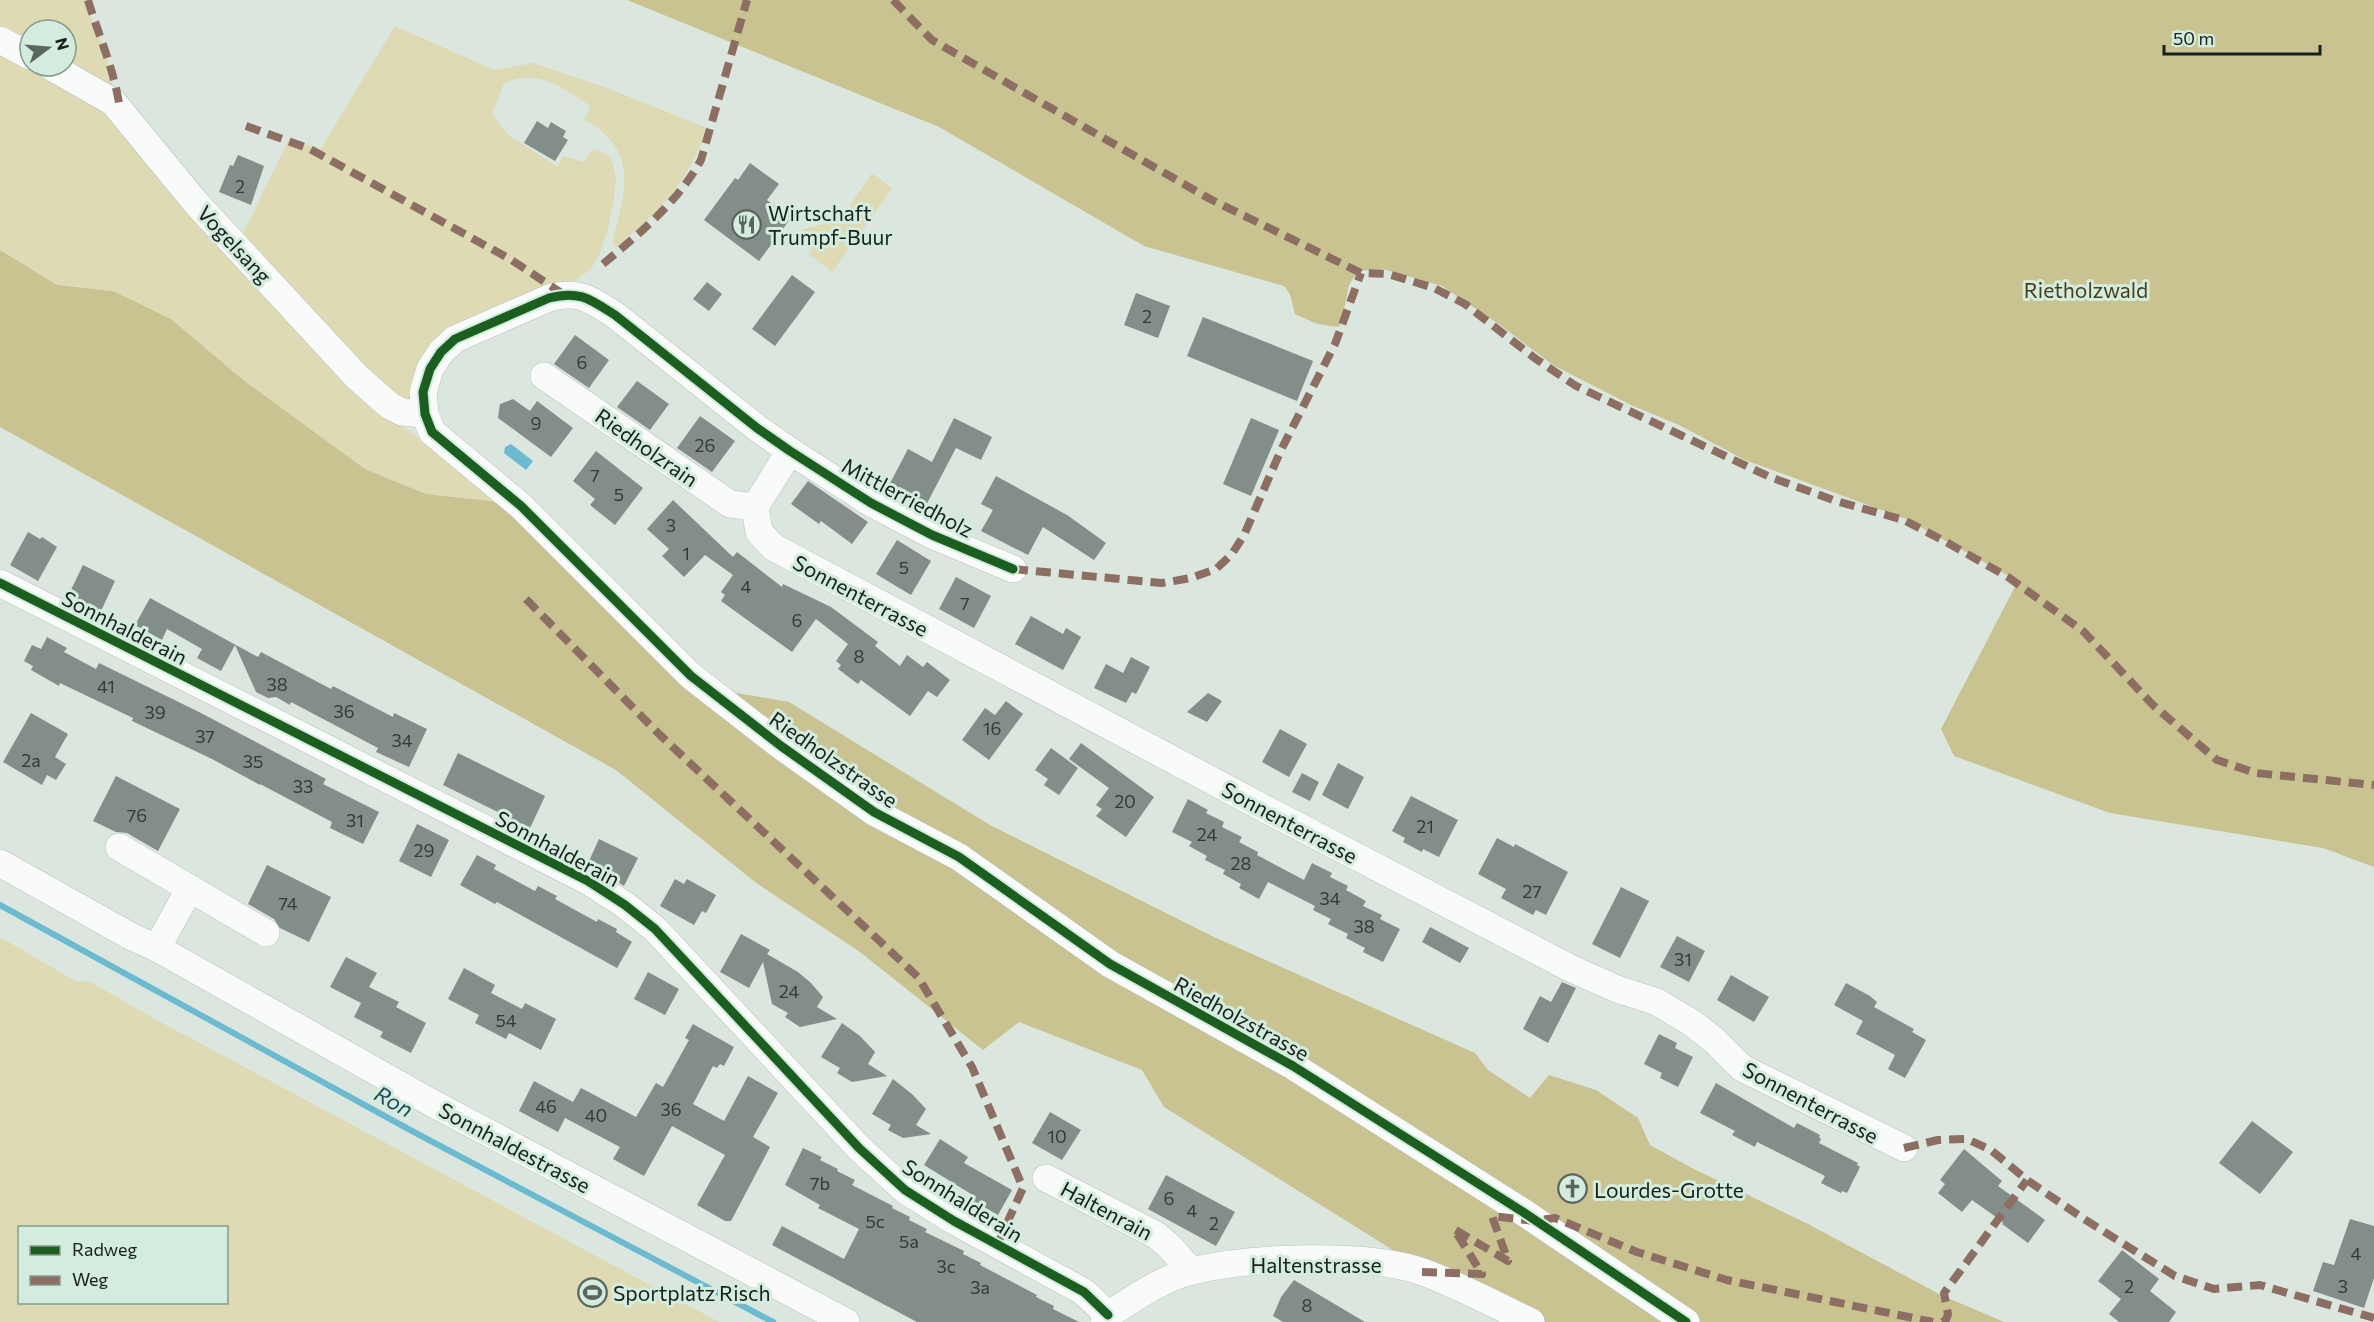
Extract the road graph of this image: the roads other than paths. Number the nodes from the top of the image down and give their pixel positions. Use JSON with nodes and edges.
{"nodes":[{"id":1,"x":0,"y":40,"type":"edge"},
{"id":2,"x":18,"y":50,"type":"edge"},
{"id":3,"x":71,"y":78,"type":"edge"},
{"id":4,"x":544,"y":376,"type":"dead end"},
{"id":5,"x":424,"y":414,"type":"junction"},
{"id":6,"x":790,"y":451,"type":"junction"},
{"id":7,"x":755,"y":507,"type":"junction"},
{"id":8,"x":1013,"y":569,"type":"dead end"},
{"id":9,"x":0,"y":584,"type":"edge"},
{"id":10,"x":119,"y":847,"type":"dead end"},
{"id":11,"x":0,"y":863,"type":"edge"},
{"id":12,"x":190,"y":888,"type":"junction"},
{"id":13,"x":266,"y":933,"type":"dead end"},
{"id":14,"x":157,"y":948,"type":"junction"},
{"id":15,"x":1904,"y":1148,"type":"dead end"},
{"id":16,"x":1046,"y":1178,"type":"dead end"},
{"id":17,"x":1191,"y":1271,"type":"junction"},
{"id":18,"x":1106,"y":1319,"type":"edge"},
{"id":19,"x":846,"y":1322,"type":"edge"},
{"id":20,"x":1531,"y":1322,"type":"edge"},
{"id":21,"x":1686,"y":1322,"type":"edge"}],
"edges":[{"from":1,"to":2,"type":"street"},
{"from":3,"to":5,"type":"street","name":"Vogelsang"},
{"from":4,"to":7,"type":"street","name":"Riedholzrain"},
{"from":5,"to":6,"type":"street"},
{"from":5,"to":21,"type":"street","name":"Riedholzstrasse"},
{"from":6,"to":7,"type":"street"},
{"from":6,"to":8,"type":"street","name":"Mittlerriedholz"},
{"from":7,"to":15,"type":"street","name":"Sonnenterrasse"},
{"from":9,"to":18,"type":"street","name":"Sonnhalderain"},
{"from":10,"to":12,"type":"street"},
{"from":11,"to":14,"type":"street","name":"Sonnhaldestrasse"},
{"from":12,"to":13,"type":"street"},
{"from":12,"to":14,"type":"street"},
{"from":14,"to":19,"type":"street","name":"Sonnhaldestrasse"},
{"from":16,"to":17,"type":"street","name":"Haltenrain"},
{"from":17,"to":18,"type":"street","name":"Haltenstrasse"},
{"from":17,"to":20,"type":"street","name":"Haltenstrasse"}]}
